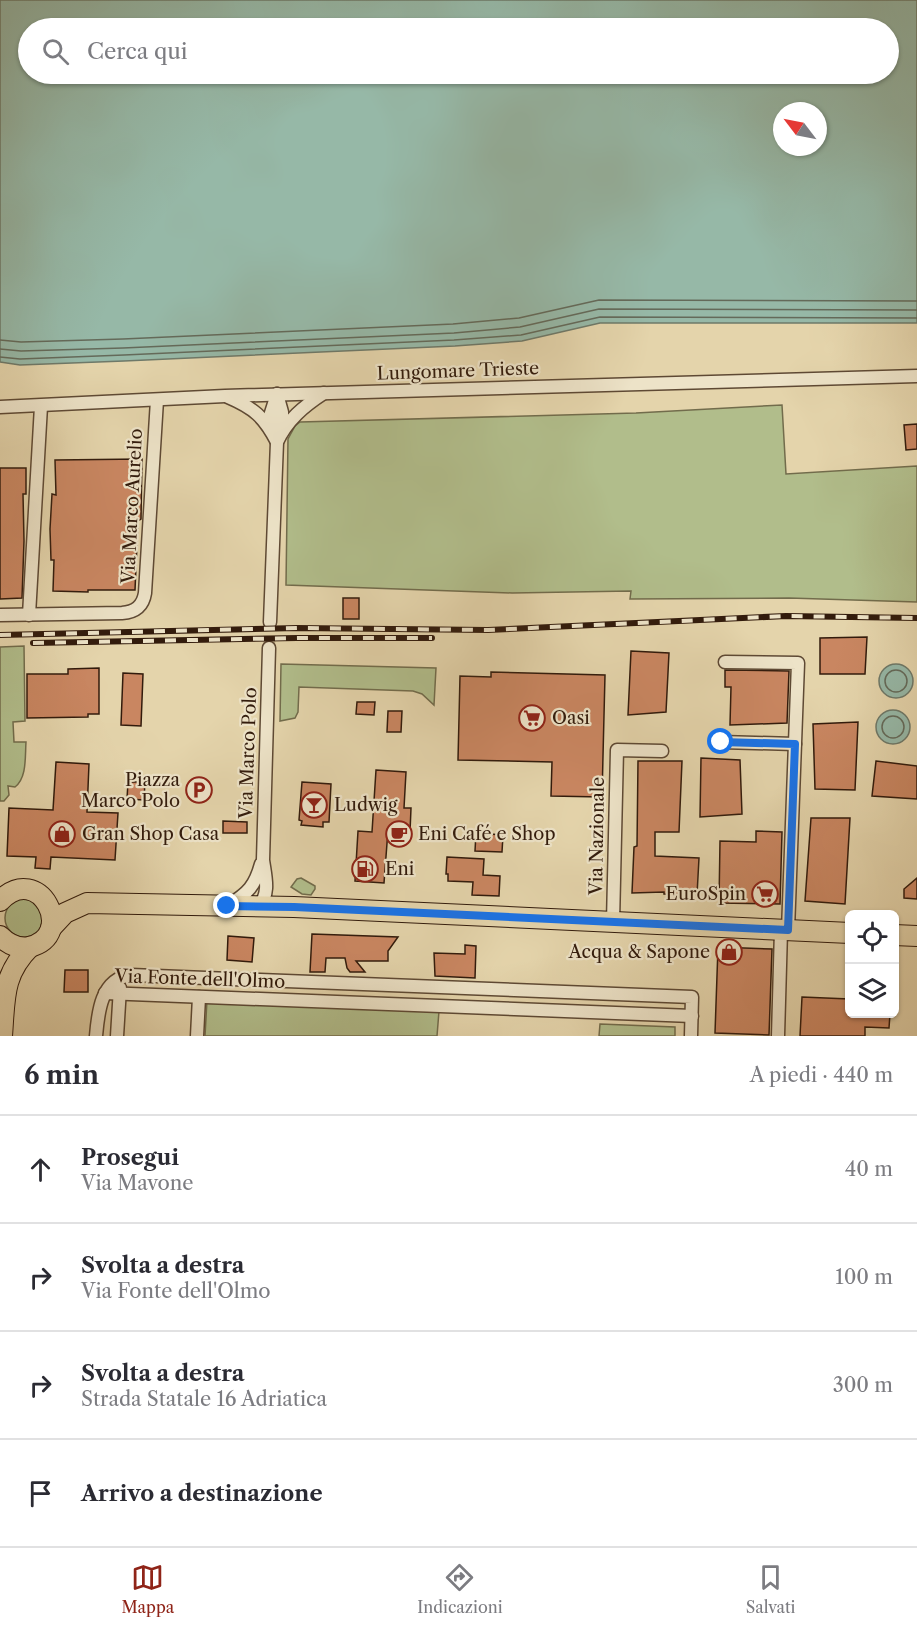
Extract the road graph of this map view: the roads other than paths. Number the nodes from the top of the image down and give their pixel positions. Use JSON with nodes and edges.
{"nodes":[{"id":1,"x":917,"y":376,"type":"edge"},
{"id":2,"x":325,"y":393,"type":"junction"},
{"id":3,"x":277,"y":394,"type":"junction"},
{"id":4,"x":225,"y":396,"type":"junction"},
{"id":5,"x":157,"y":399,"type":"junction"},
{"id":6,"x":41,"y":406,"type":"junction"},
{"id":7,"x":0,"y":407,"type":"edge"},
{"id":8,"x":276,"y":429,"type":"junction"},
{"id":9,"x":0,"y":615,"type":"edge"},
{"id":10,"x":30,"y":615,"type":"junction"},
{"id":11,"x":270,"y":622,"type":"tunnel mouth"},
{"id":12,"x":269,"y":648,"type":"tunnel mouth"},
{"id":13,"x":725,"y":662,"type":"dead end"},
{"id":14,"x":721,"y":742,"type":"dead end"},
{"id":15,"x":795,"y":744,"type":"junction"},
{"id":16,"x":662,"y":751,"type":"dead end"},
{"id":17,"x":262,"y":860,"type":"junction"},
{"id":18,"x":266,"y":880,"type":"junction"},
{"id":19,"x":2,"y":897,"type":"edge"},
{"id":20,"x":42,"y":897,"type":"junction"},
{"id":21,"x":87,"y":903,"type":"junction"},
{"id":22,"x":227,"y":906,"type":"junction"},
{"id":23,"x":258,"y":906,"type":"junction"},
{"id":24,"x":294,"y":907,"type":"junction"},
{"id":25,"x":613,"y":922,"type":"junction"},
{"id":26,"x":51,"y":928,"type":"junction"},
{"id":27,"x":785,"y":930,"type":"junction"},
{"id":28,"x":845,"y":933,"type":"edge"},
{"id":29,"x":899,"y":935,"type":"edge"},
{"id":30,"x":0,"y":936,"type":"edge"},
{"id":31,"x":917,"y":936,"type":"edge"},
{"id":32,"x":30,"y":947,"type":"junction"},
{"id":33,"x":120,"y":978,"type":"junction"},
{"id":34,"x":3,"y":992,"type":"edge"},
{"id":35,"x":105,"y":993,"type":"junction"},
{"id":36,"x":120,"y":994,"type":"junction"},
{"id":37,"x":199,"y":997,"type":"junction"},
{"id":38,"x":692,"y":1016,"type":"junction"},
{"id":39,"x":2,"y":1036,"type":"edge"},
{"id":40,"x":96,"y":1036,"type":"edge"},
{"id":41,"x":117,"y":1036,"type":"edge"},
{"id":42,"x":197,"y":1036,"type":"edge"},
{"id":43,"x":691,"y":1036,"type":"edge"},
{"id":44,"x":778,"y":1036,"type":"edge"}],
"edges":[{"from":1,"to":2,"type":"street","name":"Lungomare Trieste"},
{"from":2,"to":3,"type":"street","name":"Lungomare Trieste"},
{"from":2,"to":8,"type":"street"},
{"from":3,"to":4,"type":"street","name":"Lungomare Trieste"},
{"from":3,"to":8,"type":"street"},
{"from":4,"to":5,"type":"street","name":"Lungomare Trieste"},
{"from":4,"to":8,"type":"street"},
{"from":5,"to":6,"type":"street","name":"Lungomare Trieste"},
{"from":5,"to":10,"type":"street","name":"Via Marco Aurelio"},
{"from":6,"to":7,"type":"street","name":"Lungomare Trieste"},
{"from":6,"to":10,"type":"street"},
{"from":8,"to":11,"type":"street"},
{"from":9,"to":10,"type":"street"},
{"from":12,"to":17,"type":"street","name":"Via Marco Polo"},
{"from":13,"to":15,"type":"street"},
{"from":14,"to":15,"type":"street"},
{"from":15,"to":27,"type":"street"},
{"from":16,"to":25,"type":"street","name":"Via Nazionale"},
{"from":17,"to":18,"type":"street","name":"Via Marco Polo"},
{"from":17,"to":22,"type":"street","name":"Via Marco Polo"},
{"from":18,"to":23,"type":"street","name":"Via Marco Polo"},
{"from":18,"to":24,"type":"street","name":"Via Marco Polo"},
{"from":19,"to":20,"type":"main road"},
{"from":20,"to":21,"type":"main road"},
{"from":20,"to":26,"type":"main road"},
{"from":21,"to":22,"type":"main road"},
{"from":21,"to":26,"type":"main road"},
{"from":22,"to":23,"type":"main road"},
{"from":23,"to":24,"type":"main road"},
{"from":24,"to":25,"type":"main road"},
{"from":25,"to":27,"type":"main road"},
{"from":26,"to":32,"type":"main road"},
{"from":27,"to":28,"type":"main road"},
{"from":27,"to":44,"type":"street"},
{"from":29,"to":31,"type":"main road"},
{"from":30,"to":32,"type":"main road"},
{"from":30,"to":34,"type":"main road"},
{"from":32,"to":34,"type":"main road"},
{"from":33,"to":35,"type":"street","name":"Via Fonte dell'Olmo"},
{"from":33,"to":36,"type":"street"},
{"from":33,"to":38,"type":"street","name":"Via Fonte dell'Olmo"},
{"from":34,"to":39,"type":"main road"},
{"from":35,"to":36,"type":"street","name":"Via Fonte dell'Olmo"},
{"from":35,"to":40,"type":"street"},
{"from":36,"to":37,"type":"street","name":"Via Fonte dell'Olmo"},
{"from":36,"to":41,"type":"street"},
{"from":37,"to":38,"type":"street","name":"Via Fonte dell'Olmo"},
{"from":37,"to":42,"type":"street"},
{"from":38,"to":43,"type":"street","name":"Via Fonte dell'Olmo"}]}
